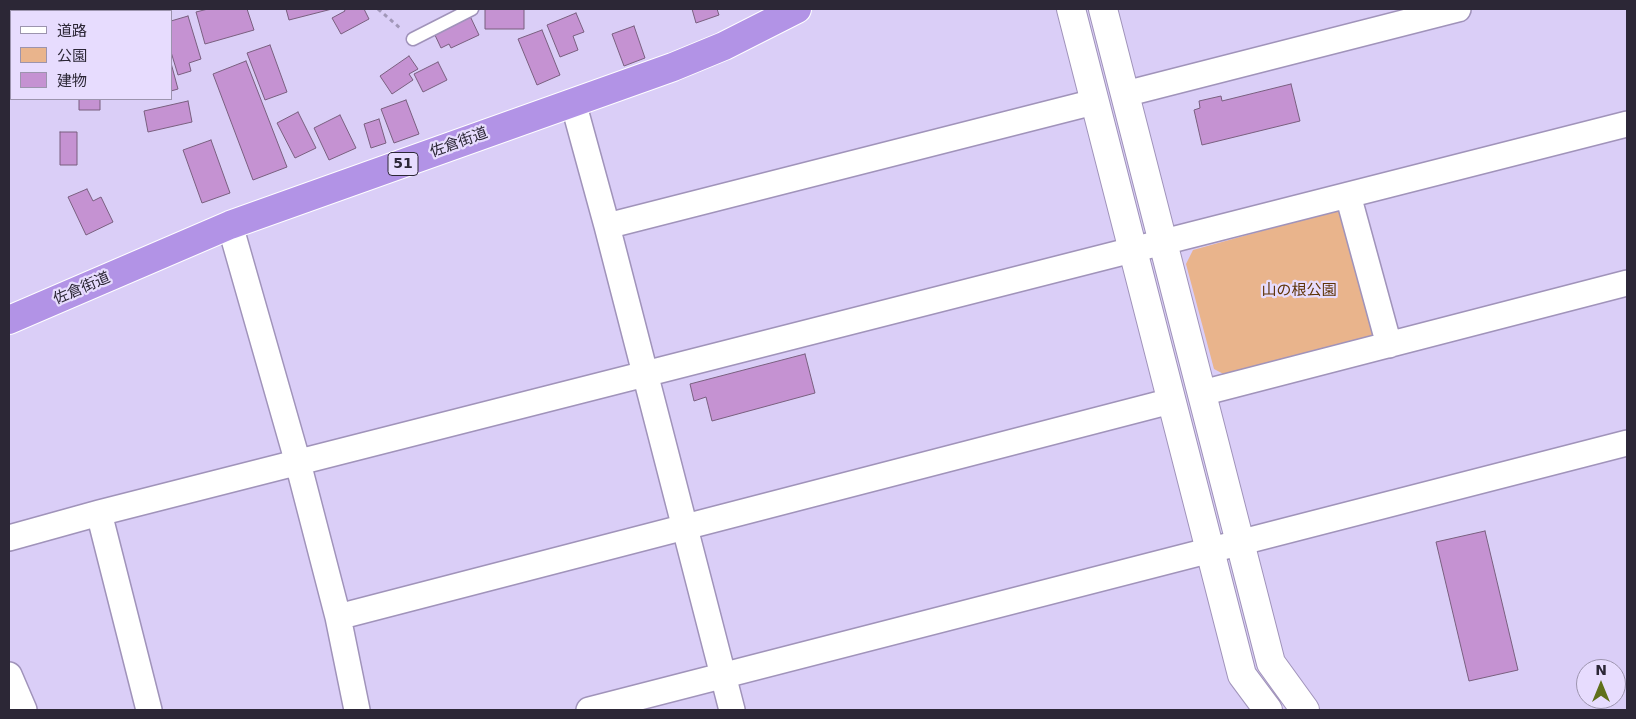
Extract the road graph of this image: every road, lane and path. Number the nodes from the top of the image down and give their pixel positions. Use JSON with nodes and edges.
{"nodes":[{"id":1,"x":378,"y":9,"type":"edge"},
{"id":2,"x":472,"y":9,"type":"edge"},
{"id":3,"x":797,"y":9,"type":"edge"},
{"id":4,"x":1070,"y":9,"type":"edge"},
{"id":5,"x":1103,"y":9,"type":"edge"},
{"id":6,"x":1458,"y":9,"type":"edge"},
{"id":7,"x":413,"y":39,"type":"joint"},
{"id":8,"x":1125,"y":94,"type":"junction"},
{"id":9,"x":573,"y":102,"type":"junction"},
{"id":10,"x":1094,"y":102,"type":"junction"},
{"id":11,"x":1627,"y":124,"type":"edge"},
{"id":12,"x":1348,"y":195,"type":"junction"},
{"id":13,"x":230,"y":226,"type":"junction"},
{"id":14,"x":608,"y":226,"type":"junction"},
{"id":15,"x":1163,"y":242,"type":"junction"},
{"id":16,"x":1133,"y":250,"type":"junction"},
{"id":17,"x":1627,"y":283,"type":"edge"},
{"id":18,"x":9,"y":320,"type":"edge"},
{"id":19,"x":1389,"y":345,"type":"junction"},
{"id":20,"x":646,"y":374,"type":"junction"},
{"id":21,"x":1202,"y":393,"type":"junction"},
{"id":22,"x":1171,"y":401,"type":"junction"},
{"id":23,"x":1627,"y":443,"type":"edge"},
{"id":24,"x":298,"y":463,"type":"junction"},
{"id":25,"x":99,"y":513,"type":"junction"},
{"id":26,"x":685,"y":527,"type":"junction"},
{"id":27,"x":9,"y":538,"type":"edge"},
{"id":28,"x":1240,"y":542,"type":"junction"},
{"id":29,"x":1210,"y":550,"type":"junction"},
{"id":30,"x":338,"y":617,"type":"junction"},
{"id":31,"x":9,"y":675,"type":"edge"},
{"id":32,"x":723,"y":676,"type":"junction"},
{"id":33,"x":24,"y":710,"type":"edge"},
{"id":34,"x":149,"y":710,"type":"edge"},
{"id":35,"x":357,"y":710,"type":"edge"},
{"id":36,"x":589,"y":710,"type":"edge"},
{"id":37,"x":732,"y":710,"type":"edge"},
{"id":38,"x":1268,"y":710,"type":"edge"},
{"id":39,"x":1305,"y":710,"type":"edge"}],
"edges":[{"from":1,"to":7,"type":"path"},
{"from":2,"to":7,"type":"lane"},
{"from":3,"to":9,"type":"highway","name":"佐倉街道","number":"51"},
{"from":4,"to":10,"type":"street"},
{"from":5,"to":8,"type":"street"},
{"from":6,"to":8,"type":"street"},
{"from":8,"to":15,"type":"street"},
{"from":9,"to":13,"type":"highway","name":"佐倉街道","number":"51"},
{"from":9,"to":14,"type":"street"},
{"from":10,"to":14,"type":"street"},
{"from":10,"to":16,"type":"street"},
{"from":11,"to":12,"type":"street"},
{"from":12,"to":15,"type":"street"},
{"from":12,"to":19,"type":"street"},
{"from":13,"to":18,"type":"highway","name":"佐倉街道","number":"51"},
{"from":13,"to":24,"type":"street"},
{"from":14,"to":20,"type":"street"},
{"from":15,"to":16,"type":"street"},
{"from":15,"to":21,"type":"street"},
{"from":16,"to":20,"type":"street"},
{"from":16,"to":22,"type":"street"},
{"from":17,"to":19,"type":"street"},
{"from":19,"to":21,"type":"street"},
{"from":20,"to":24,"type":"street"},
{"from":20,"to":26,"type":"street"},
{"from":21,"to":28,"type":"street"},
{"from":22,"to":26,"type":"street"},
{"from":22,"to":29,"type":"street"},
{"from":23,"to":28,"type":"street"},
{"from":24,"to":25,"type":"street"},
{"from":24,"to":30,"type":"street"},
{"from":25,"to":27,"type":"street"},
{"from":25,"to":34,"type":"street"},
{"from":26,"to":30,"type":"street"},
{"from":26,"to":32,"type":"street"},
{"from":28,"to":29,"type":"street"},
{"from":28,"to":39,"type":"street"},
{"from":29,"to":32,"type":"street"},
{"from":29,"to":38,"type":"street"},
{"from":30,"to":35,"type":"street"},
{"from":31,"to":33,"type":"street"},
{"from":32,"to":36,"type":"street"},
{"from":32,"to":37,"type":"street"}]}
